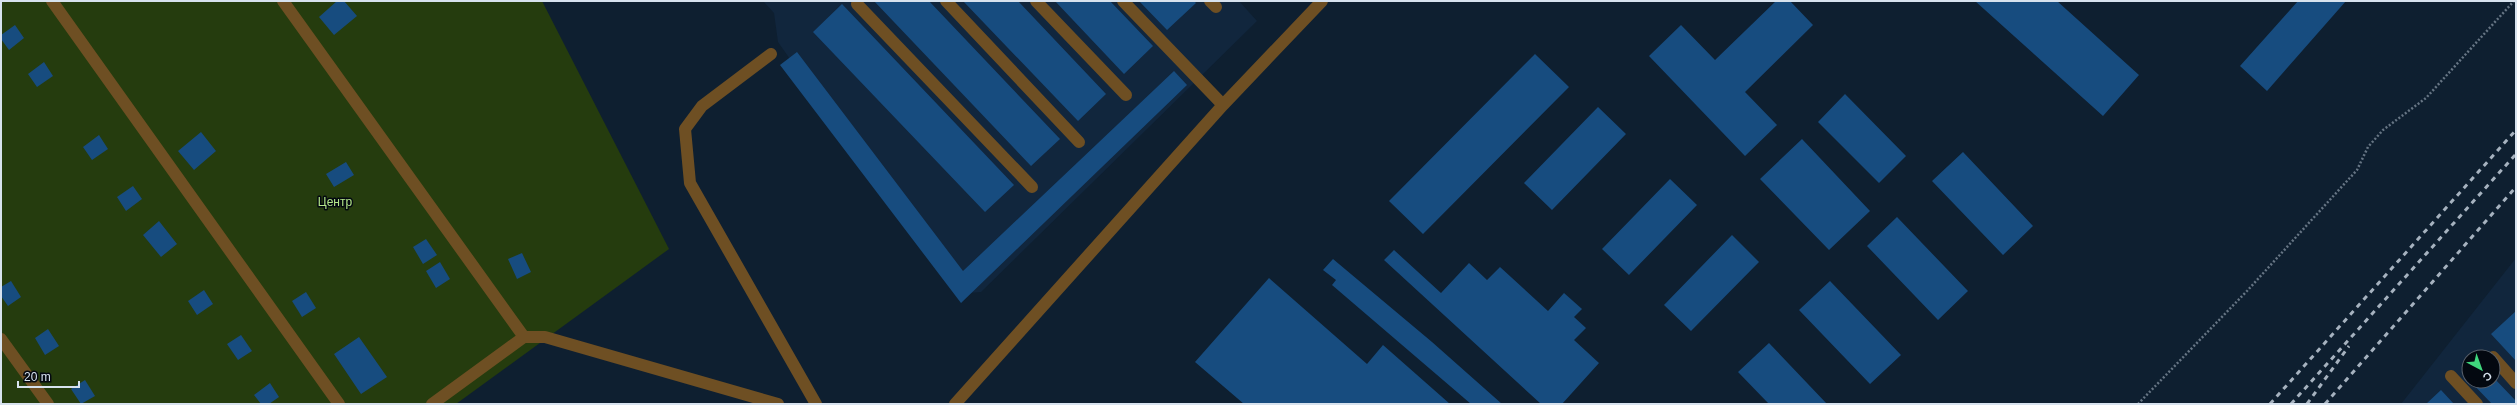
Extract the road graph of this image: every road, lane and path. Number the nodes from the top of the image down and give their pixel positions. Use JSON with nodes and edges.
{"nodes":[{"id":1,"x":52,"y":1,"type":"edge"},
{"id":2,"x":283,"y":1,"type":"edge"},
{"id":3,"x":946,"y":1,"type":"edge"},
{"id":4,"x":1036,"y":1,"type":"edge"},
{"id":5,"x":1122,"y":1,"type":"edge"},
{"id":6,"x":1322,"y":1,"type":"edge"},
{"id":7,"x":2514,"y":1,"type":"edge"},
{"id":8,"x":857,"y":4,"type":"dead end"},
{"id":9,"x":771,"y":54,"type":"dead end"},
{"id":10,"x":1126,"y":95,"type":"dead end"},
{"id":11,"x":1223,"y":105,"type":"junction"},
{"id":12,"x":1079,"y":142,"type":"dead end"},
{"id":13,"x":1032,"y":187,"type":"dead end"},
{"id":14,"x":524,"y":337,"type":"junction"},
{"id":15,"x":1,"y":339,"type":"edge"},
{"id":16,"x":2501,"y":366,"type":"edge"},
{"id":17,"x":2451,"y":376,"type":"dead end"},
{"id":18,"x":2516,"y":383,"type":"edge"},
{"id":19,"x":48,"y":404,"type":"edge"},
{"id":20,"x":339,"y":404,"type":"edge"},
{"id":21,"x":432,"y":404,"type":"edge"},
{"id":22,"x":778,"y":404,"type":"edge"},
{"id":23,"x":816,"y":404,"type":"edge"},
{"id":24,"x":955,"y":404,"type":"edge"},
{"id":25,"x":2138,"y":404,"type":"edge"},
{"id":26,"x":2477,"y":404,"type":"edge"}],
"edges":[{"from":1,"to":20,"type":"street"},
{"from":2,"to":14,"type":"street"},
{"from":3,"to":12,"type":"street"},
{"from":4,"to":10,"type":"street"},
{"from":5,"to":11,"type":"street"},
{"from":6,"to":11,"type":"street"},
{"from":7,"to":25,"type":"path"},
{"from":8,"to":13,"type":"street"},
{"from":9,"to":23,"type":"street"},
{"from":11,"to":24,"type":"street"},
{"from":14,"to":21,"type":"street"},
{"from":14,"to":22,"type":"street"},
{"from":15,"to":19,"type":"street"},
{"from":16,"to":18,"type":"street"},
{"from":17,"to":26,"type":"street"}]}
